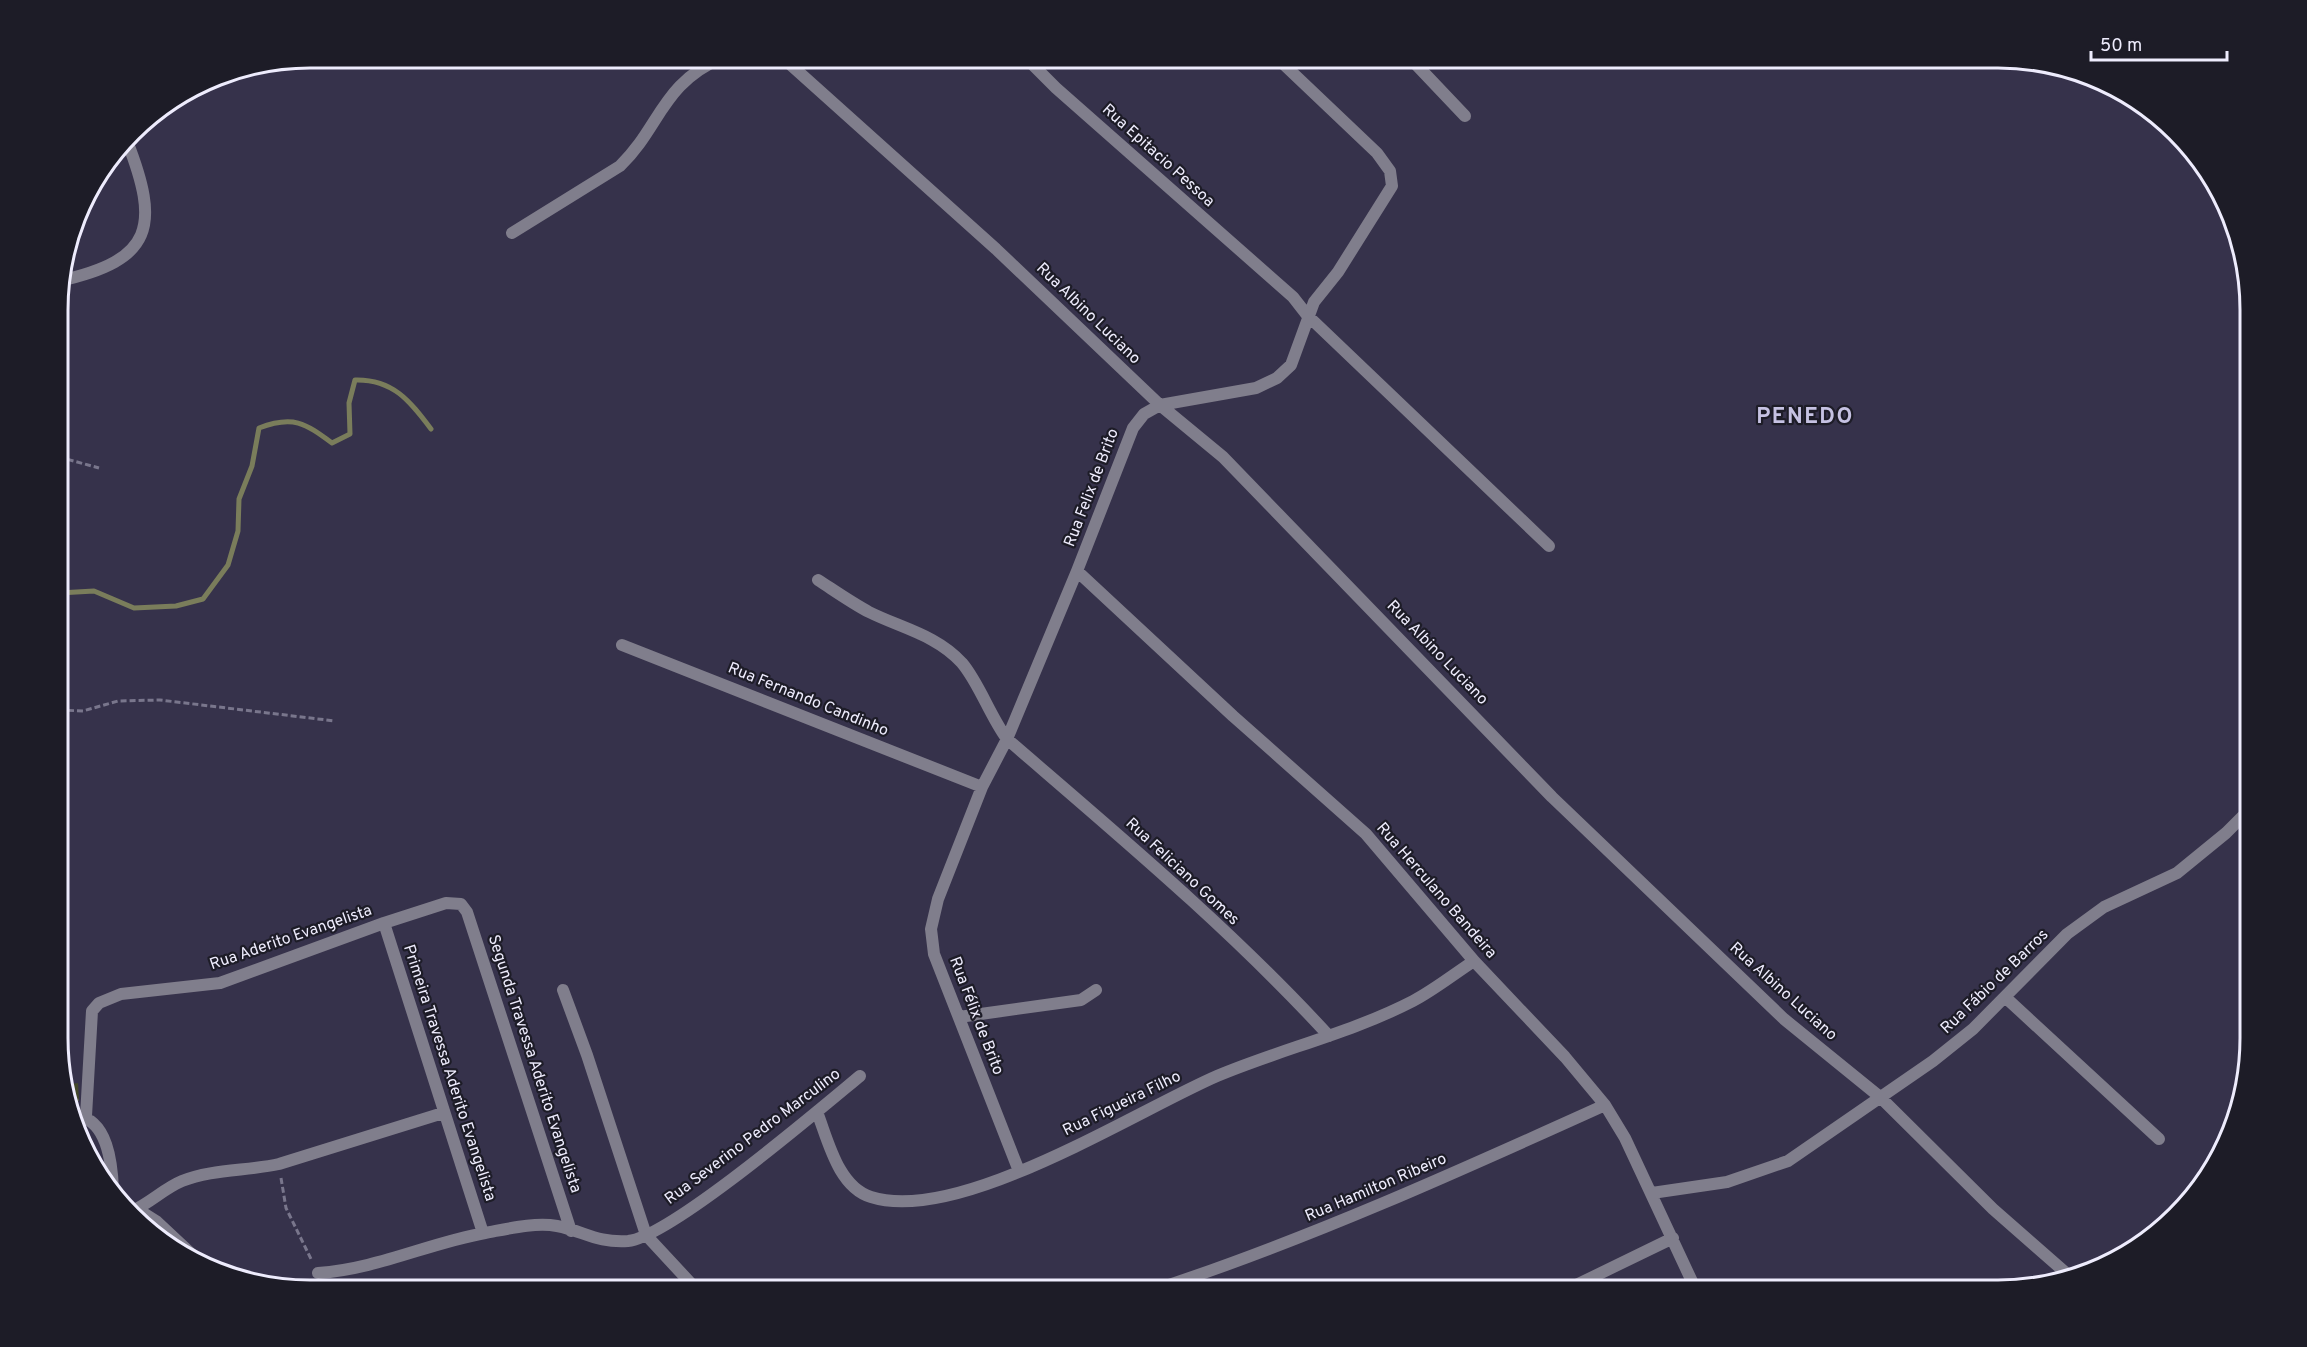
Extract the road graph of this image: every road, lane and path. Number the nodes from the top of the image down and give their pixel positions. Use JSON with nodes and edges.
{"nodes":[{"id":1,"x":704,"y":68,"type":"edge"},
{"id":2,"x":794,"y":68,"type":"edge"},
{"id":3,"x":1036,"y":68,"type":"edge"},
{"id":4,"x":1293,"y":68,"type":"edge"},
{"id":5,"x":1419,"y":68,"type":"edge"},
{"id":6,"x":1465,"y":116,"type":"dead end"},
{"id":7,"x":130,"y":148,"type":"edge"},
{"id":8,"x":512,"y":233,"type":"dead end"},
{"id":9,"x":70,"y":278,"type":"edge"},
{"id":10,"x":1307,"y":315,"type":"junction"},
{"id":11,"x":1160,"y":405,"type":"junction"},
{"id":12,"x":68,"y":459,"type":"edge"},
{"id":13,"x":99,"y":468,"type":"dead end"},
{"id":14,"x":1549,"y":546,"type":"dead end"},
{"id":15,"x":1077,"y":571,"type":"junction"},
{"id":16,"x":818,"y":580,"type":"dead end"},
{"id":17,"x":622,"y":645,"type":"dead end"},
{"id":18,"x":68,"y":710,"type":"edge"},
{"id":19,"x":335,"y":722,"type":"dead end"},
{"id":20,"x":1007,"y":739,"type":"junction"},
{"id":21,"x":982,"y":787,"type":"junction"},
{"id":22,"x":2240,"y":819,"type":"edge"},
{"id":23,"x":464,"y":907,"type":"joint"},
{"id":24,"x":384,"y":923,"type":"junction"},
{"id":25,"x":1474,"y":961,"type":"junction"},
{"id":26,"x":563,"y":990,"type":"dead end"},
{"id":27,"x":1096,"y":990,"type":"dead end"},
{"id":28,"x":2005,"y":997,"type":"junction"},
{"id":29,"x":958,"y":1017,"type":"junction"},
{"id":30,"x":1329,"y":1036,"type":"junction"},
{"id":31,"x":860,"y":1076,"type":"dead end"},
{"id":32,"x":1880,"y":1097,"type":"junction"},
{"id":33,"x":1605,"y":1105,"type":"junction"},
{"id":34,"x":817,"y":1112,"type":"junction"},
{"id":35,"x":443,"y":1113,"type":"junction"},
{"id":36,"x":81,"y":1116,"type":"edge"},
{"id":37,"x":2159,"y":1139,"type":"dead end"},
{"id":38,"x":279,"y":1164,"type":"junction"},
{"id":39,"x":1019,"y":1171,"type":"junction"},
{"id":40,"x":110,"y":1175,"type":"edge"},
{"id":41,"x":1652,"y":1193,"type":"junction"},
{"id":42,"x":138,"y":1209,"type":"edge"},
{"id":43,"x":145,"y":1215,"type":"edge"},
{"id":44,"x":571,"y":1231,"type":"junction"},
{"id":45,"x":483,"y":1233,"type":"junction"},
{"id":46,"x":646,"y":1236,"type":"junction"},
{"id":47,"x":1673,"y":1238,"type":"junction"},
{"id":48,"x":176,"y":1239,"type":"edge"},
{"id":49,"x":2063,"y":1270,"type":"edge"},
{"id":50,"x":318,"y":1273,"type":"joint"},
{"id":51,"x":688,"y":1280,"type":"edge"},
{"id":52,"x":1185,"y":1280,"type":"edge"},
{"id":53,"x":1587,"y":1280,"type":"edge"},
{"id":54,"x":1692,"y":1280,"type":"edge"}],
"edges":[{"from":1,"to":8,"type":"street"},
{"from":2,"to":11,"type":"street","name":"Rua Albino Luciano"},
{"from":3,"to":10,"type":"street","name":"Rua Epitacio Pessoa"},
{"from":4,"to":10,"type":"street","name":"Rua Felix de Brito"},
{"from":5,"to":6,"type":"street"},
{"from":7,"to":9,"type":"street"},
{"from":10,"to":11,"type":"street","name":"Rua Felix de Brito"},
{"from":10,"to":14,"type":"street"},
{"from":11,"to":15,"type":"street","name":"Rua Felix de Brito"},
{"from":11,"to":32,"type":"street","name":"Rua Albino Luciano"},
{"from":12,"to":13,"type":"path"},
{"from":15,"to":20,"type":"street","name":"Rua Felix de Brito"},
{"from":15,"to":25,"type":"street","name":"Rua Herculano Bandeira"},
{"from":16,"to":20,"type":"street","name":"Rua Feliciano Gomes"},
{"from":17,"to":21,"type":"street","name":"Rua Fernando Candinho"},
{"from":18,"to":19,"type":"path"},
{"from":20,"to":21,"type":"street","name":"Rua Félix de Brito"},
{"from":20,"to":30,"type":"street","name":"Rua Feliciano Gomes"},
{"from":21,"to":29,"type":"street","name":"Rua Félix de Brito"},
{"from":22,"to":28,"type":"street","name":"Rua Fábio de Barros"},
{"from":23,"to":24,"type":"street","name":"Rua Aderito Evangelista"},
{"from":23,"to":44,"type":"street","name":"Segunda Travessa Aderito Evangelista"},
{"from":24,"to":35,"type":"street","name":"Primeira Travessa Aderito Evangelista"},
{"from":24,"to":36,"type":"street","name":"Rua Aderito Evangelista"},
{"from":25,"to":30,"type":"street","name":"Rua Figueira Filho"},
{"from":25,"to":33,"type":"street","name":"Rua Herculano Bandeira"},
{"from":26,"to":46,"type":"street"},
{"from":27,"to":29,"type":"street"},
{"from":28,"to":32,"type":"street","name":"Rua Fábio de Barros"},
{"from":28,"to":37,"type":"street"},
{"from":29,"to":39,"type":"street","name":"Rua Félix de Brito"},
{"from":30,"to":39,"type":"street","name":"Rua Figueira Filho"},
{"from":31,"to":34,"type":"street","name":"Rua Severino Pedro Marculino"},
{"from":32,"to":41,"type":"street","name":"Rua Fábio de Barros"},
{"from":32,"to":49,"type":"street","name":"Rua Albino Luciano"},
{"from":33,"to":41,"type":"street","name":"Rua Herculano Bandeira"},
{"from":33,"to":52,"type":"street","name":"Rua Hamilton Ribeiro"},
{"from":34,"to":39,"type":"street","name":"Rua Figueira Filho"},
{"from":34,"to":46,"type":"street","name":"Rua Severino Pedro Marculino"},
{"from":35,"to":38,"type":"street"},
{"from":35,"to":45,"type":"street","name":"Primeira Travessa Aderito Evangelista"},
{"from":36,"to":40,"type":"street"},
{"from":38,"to":42,"type":"street"},
{"from":38,"to":50,"type":"path"},
{"from":41,"to":47,"type":"street","name":"Rua Herculano Bandeira"},
{"from":43,"to":48,"type":"street"},
{"from":44,"to":45,"type":"street","name":"Rua Severino Pedro Marculino"},
{"from":44,"to":46,"type":"street","name":"Rua Severino Pedro Marculino"},
{"from":45,"to":50,"type":"street","name":"Rua Severino Pedro Marculino"},
{"from":46,"to":51,"type":"street"},
{"from":47,"to":53,"type":"street"},
{"from":47,"to":54,"type":"street","name":"Rua Herculano Bandeira"}]}
